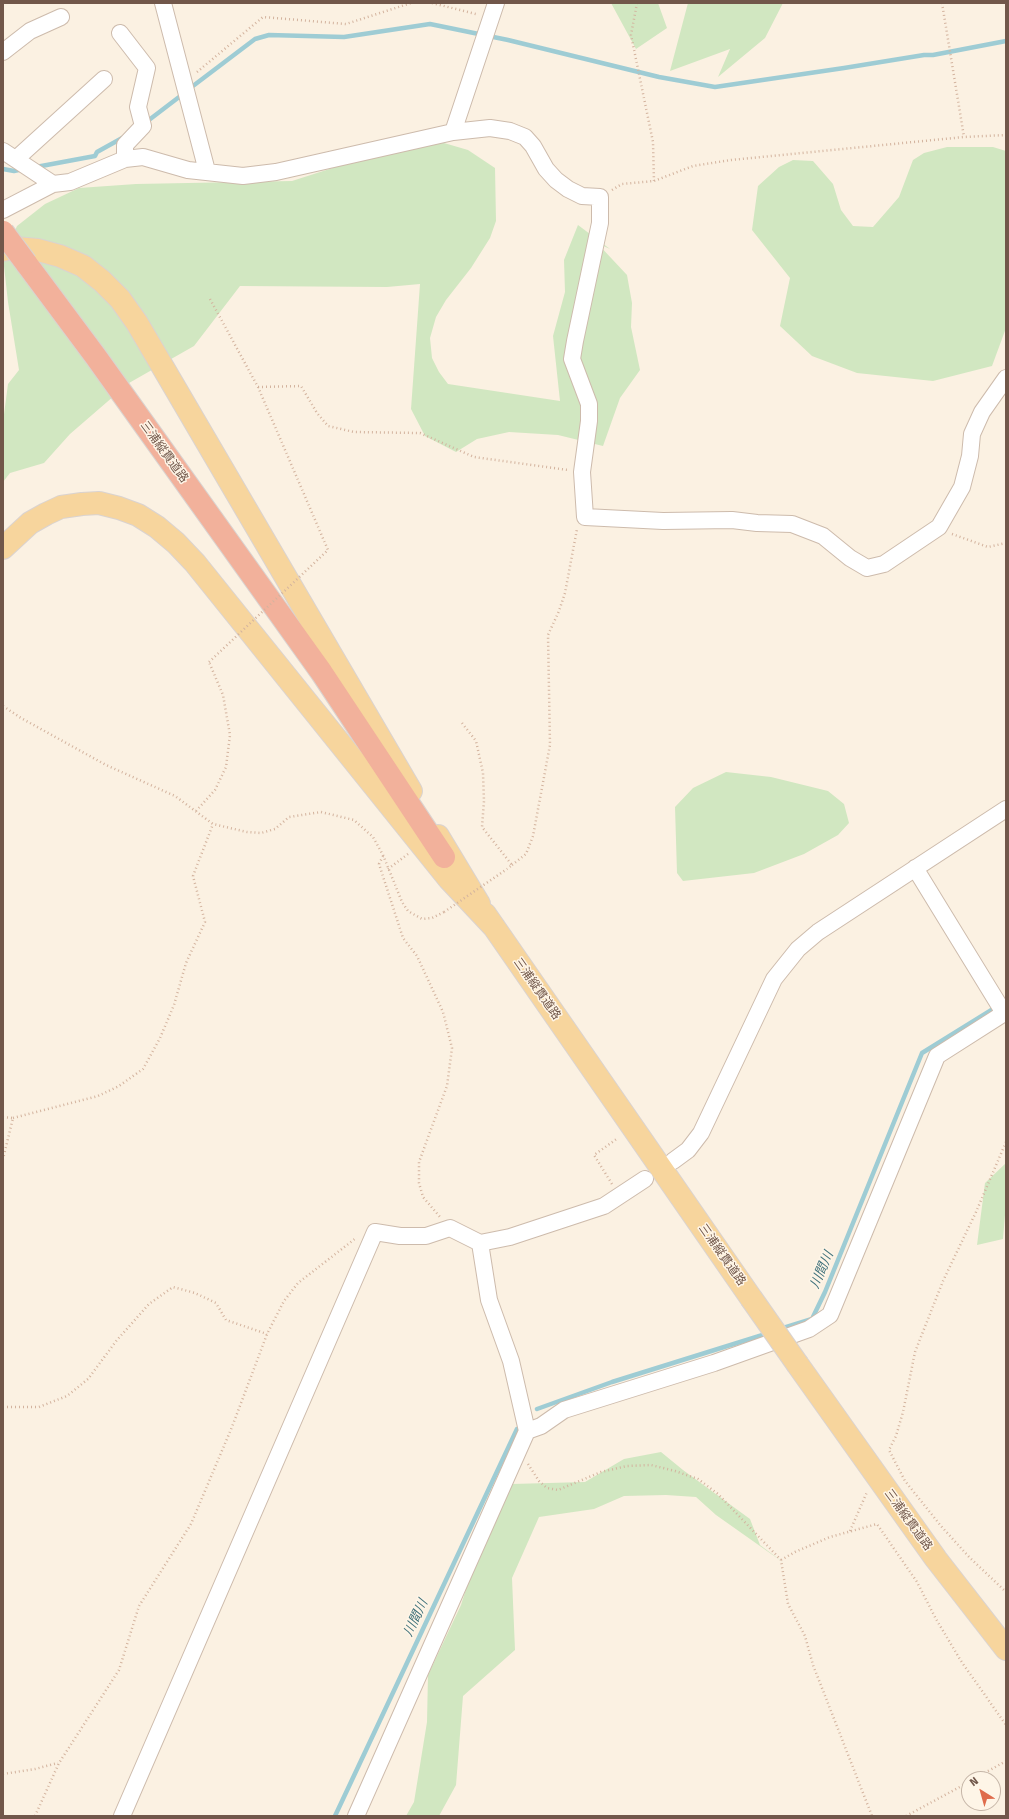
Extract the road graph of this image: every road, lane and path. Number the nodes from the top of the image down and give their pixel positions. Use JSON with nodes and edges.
{"nodes":[{"id":1,"x":163,"y":3,"type":"edge"},
{"id":2,"x":411,"y":3,"type":"edge"},
{"id":3,"x":432,"y":3,"type":"edge"},
{"id":4,"x":637,"y":3,"type":"edge"},
{"id":5,"x":942,"y":3,"type":"edge"},
{"id":6,"x":494,"y":10,"type":"edge"},
{"id":7,"x":61,"y":17,"type":"dead end"},
{"id":8,"x":120,"y":34,"type":"dead end"},
{"id":9,"x":3,"y":52,"type":"edge"},
{"id":10,"x":184,"y":77,"type":"junction"},
{"id":11,"x":104,"y":78,"type":"dead end"},
{"id":12,"x":453,"y":132,"type":"junction"},
{"id":13,"x":1006,"y":135,"type":"edge"},
{"id":14,"x":964,"y":137,"type":"junction"},
{"id":15,"x":10,"y":155,"type":"edge"},
{"id":16,"x":125,"y":160,"type":"junction"},
{"id":17,"x":207,"y":171,"type":"junction"},
{"id":18,"x":654,"y":181,"type":"junction"},
{"id":19,"x":53,"y":184,"type":"junction"},
{"id":20,"x":600,"y":197,"type":"junction"},
{"id":21,"x":3,"y":210,"type":"edge"},
{"id":22,"x":3,"y":232,"type":"edge"},
{"id":23,"x":3,"y":250,"type":"edge"},
{"id":24,"x":22,"y":266,"type":"junction"},
{"id":25,"x":210,"y":299,"type":"dead end"},
{"id":26,"x":1006,"y":378,"type":"edge"},
{"id":27,"x":258,"y":387,"type":"junction"},
{"id":28,"x":582,"y":472,"type":"junction"},
{"id":29,"x":585,"y":517,"type":"junction"},
{"id":30,"x":939,"y":527,"type":"junction"},
{"id":31,"x":1006,"y":543,"type":"edge"},
{"id":32,"x":3,"y":548,"type":"edge"},
{"id":33,"x":3,"y":706,"type":"edge"},
{"id":34,"x":462,"y":723,"type":"dead end"},
{"id":35,"x":1006,"y":809,"type":"edge"},
{"id":36,"x":196,"y":811,"type":"junction"},
{"id":37,"x":213,"y":824,"type":"junction"},
{"id":38,"x":413,"y":850,"type":"dead end"},
{"id":39,"x":383,"y":855,"type":"junction"},
{"id":40,"x":444,"y":857,"type":"joint"},
{"id":41,"x":512,"y":865,"type":"junction"},
{"id":42,"x":915,"y":868,"type":"junction"},
{"id":43,"x":388,"y":869,"type":"junction"},
{"id":44,"x":479,"y":904,"type":"junction"},
{"id":45,"x":494,"y":927,"type":"junction"},
{"id":46,"x":1002,"y":1008,"type":"edge"},
{"id":47,"x":3,"y":1117,"type":"edge"},
{"id":48,"x":12,"y":1118,"type":"junction"},
{"id":49,"x":621,"y":1136,"type":"dead end"},
{"id":50,"x":1006,"y":1142,"type":"edge"},
{"id":51,"x":3,"y":1159,"type":"edge"},
{"id":52,"x":673,"y":1161,"type":"dead end"},
{"id":53,"x":645,"y":1179,"type":"dead end"},
{"id":54,"x":619,"y":1196,"type":"junction"},
{"id":55,"x":450,"y":1228,"type":"junction"},
{"id":56,"x":375,"y":1232,"type":"junction"},
{"id":57,"x":480,"y":1243,"type":"junction"},
{"id":58,"x":268,"y":1334,"type":"junction"},
{"id":59,"x":3,"y":1407,"type":"edge"},
{"id":60,"x":527,"y":1431,"type":"junction"},
{"id":61,"x":519,"y":1450,"type":"junction"},
{"id":62,"x":868,"y":1489,"type":"dead end"},
{"id":63,"x":849,"y":1531,"type":"junction"},
{"id":64,"x":781,"y":1560,"type":"junction"},
{"id":65,"x":1006,"y":1592,"type":"edge"},
{"id":66,"x":1006,"y":1649,"type":"edge"},
{"id":67,"x":1006,"y":1725,"type":"edge"},
{"id":68,"x":1006,"y":1761,"type":"edge"},
{"id":69,"x":59,"y":1763,"type":"junction"},
{"id":70,"x":988,"y":1771,"type":"edge"},
{"id":71,"x":3,"y":1774,"type":"edge"},
{"id":72,"x":961,"y":1786,"type":"edge"},
{"id":73,"x":35,"y":1816,"type":"edge"},
{"id":74,"x":122,"y":1816,"type":"edge"},
{"id":75,"x":356,"y":1816,"type":"edge"},
{"id":76,"x":872,"y":1816,"type":"edge"},
{"id":77,"x":906,"y":1816,"type":"edge"}],
"edges":[{"from":1,"to":10,"type":"street"},
{"from":2,"to":10,"type":"path"},
{"from":3,"to":6,"type":"path"},
{"from":4,"to":18,"type":"path"},
{"from":5,"to":14,"type":"path"},
{"from":6,"to":12,"type":"street"},
{"from":7,"to":9,"type":"street"},
{"from":8,"to":16,"type":"street"},
{"from":10,"to":17,"type":"street"},
{"from":11,"to":15,"type":"street"},
{"from":12,"to":17,"type":"street"},
{"from":12,"to":20,"type":"street"},
{"from":13,"to":14,"type":"path"},
{"from":14,"to":18,"type":"path"},
{"from":15,"to":19,"type":"street"},
{"from":16,"to":17,"type":"street"},
{"from":16,"to":19,"type":"street"},
{"from":18,"to":20,"type":"path"},
{"from":19,"to":21,"type":"street"},
{"from":20,"to":28,"type":"street"},
{"from":22,"to":24,"type":"highway","name":"三浦縦貫道路","bridge":true},
{"from":23,"to":24,"type":"highway","name":"三浦縦貫道路"},
{"from":23,"to":44,"type":"main road"},
{"from":24,"to":40,"type":"highway","name":"三浦縦貫道路"},
{"from":25,"to":27,"type":"path"},
{"from":26,"to":30,"type":"street"},
{"from":27,"to":28,"type":"path"},
{"from":27,"to":36,"type":"path","bridge":true},
{"from":28,"to":29,"type":"street"},
{"from":29,"to":30,"type":"street"},
{"from":29,"to":41,"type":"path"},
{"from":30,"to":31,"type":"path"},
{"from":32,"to":45,"type":"main road"},
{"from":33,"to":36,"type":"path"},
{"from":34,"to":41,"type":"path"},
{"from":35,"to":42,"type":"street"},
{"from":36,"to":37,"type":"path"},
{"from":37,"to":39,"type":"path"},
{"from":37,"to":48,"type":"path"},
{"from":38,"to":43,"type":"path"},
{"from":39,"to":43,"type":"path"},
{"from":39,"to":55,"type":"path"},
{"from":40,"to":44,"type":"main road","name":"三浦縦貫道路"},
{"from":41,"to":43,"type":"path","bridge":true},
{"from":42,"to":46,"type":"street"},
{"from":42,"to":52,"type":"street"},
{"from":44,"to":45,"type":"main road","name":"三浦縦貫道路"},
{"from":45,"to":66,"type":"main road","name":"三浦縦貫道路","bridge":true},
{"from":46,"to":60,"type":"street"},
{"from":47,"to":48,"type":"path"},
{"from":48,"to":51,"type":"path"},
{"from":49,"to":54,"type":"path"},
{"from":50,"to":65,"type":"path"},
{"from":53,"to":54,"type":"street"},
{"from":54,"to":57,"type":"street"},
{"from":55,"to":56,"type":"street"},
{"from":55,"to":57,"type":"street"},
{"from":56,"to":58,"type":"path"},
{"from":56,"to":74,"type":"street"},
{"from":57,"to":60,"type":"street"},
{"from":58,"to":59,"type":"path"},
{"from":58,"to":69,"type":"path"},
{"from":60,"to":61,"type":"street"},
{"from":61,"to":64,"type":"path"},
{"from":61,"to":75,"type":"street"},
{"from":62,"to":63,"type":"path"},
{"from":63,"to":64,"type":"path"},
{"from":63,"to":67,"type":"path"},
{"from":64,"to":76,"type":"path"},
{"from":68,"to":70,"type":"path"},
{"from":69,"to":71,"type":"path"},
{"from":69,"to":73,"type":"path"},
{"from":72,"to":77,"type":"path"}]}
